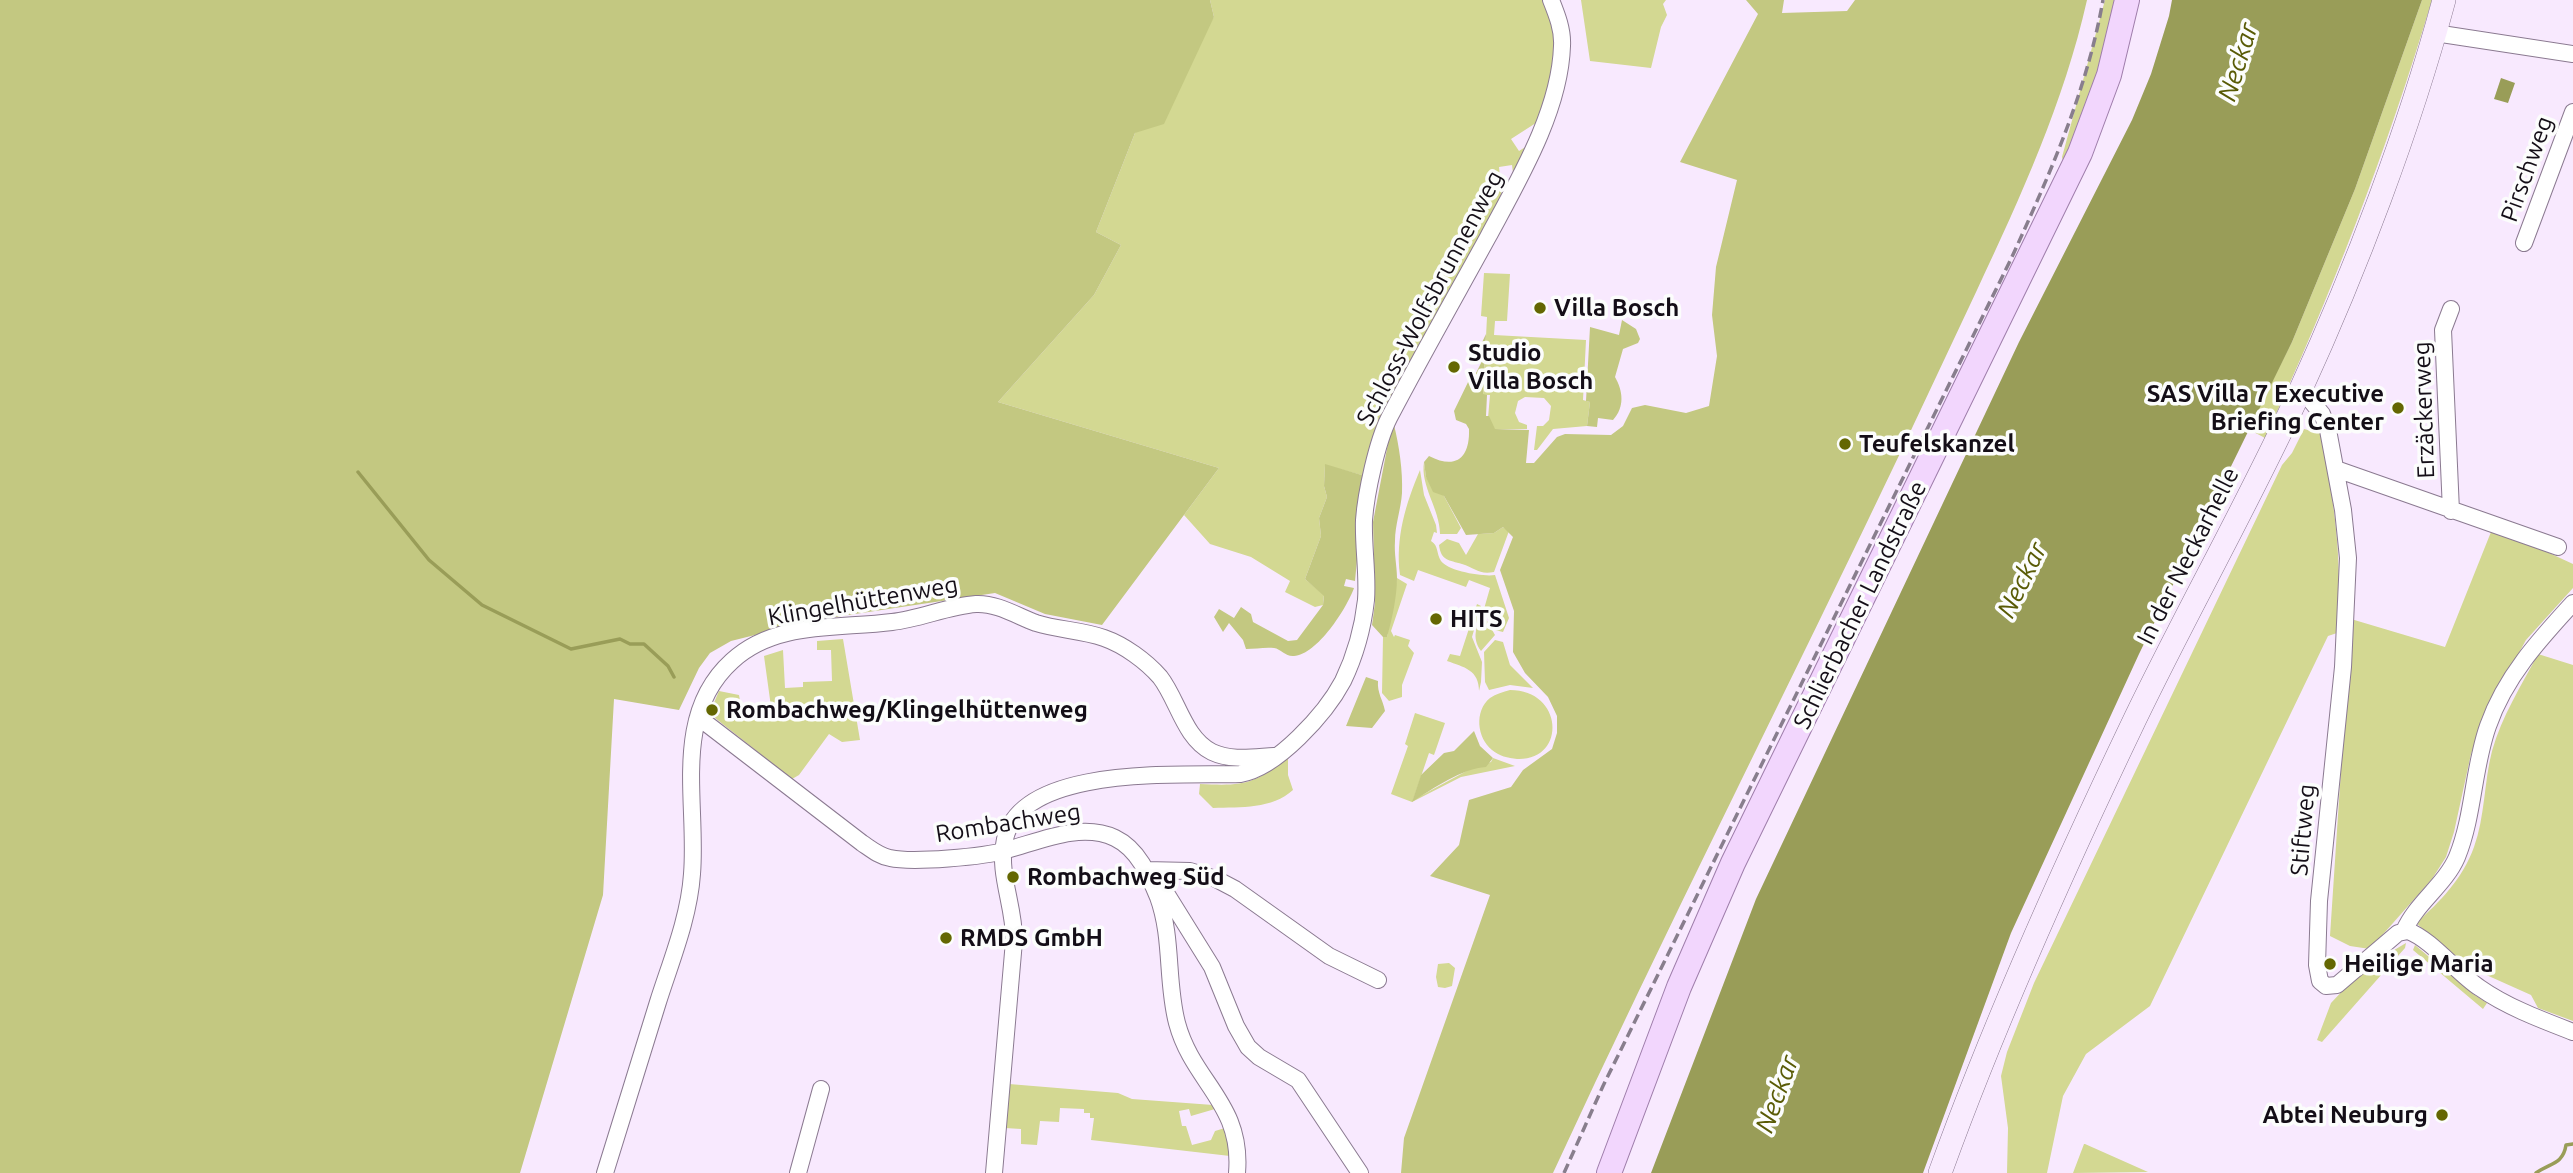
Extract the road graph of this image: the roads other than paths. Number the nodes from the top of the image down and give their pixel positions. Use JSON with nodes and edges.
{"nodes":[{"id":1,"x":1551,"y":0,"type":"edge"},
{"id":2,"x":2127,"y":0,"type":"edge"},
{"id":3,"x":2444,"y":0,"type":"edge"},
{"id":4,"x":2435,"y":33,"type":"junction"},
{"id":5,"x":2573,"y":54,"type":"edge"},
{"id":6,"x":2573,"y":111,"type":"edge"},
{"id":7,"x":2524,"y":243,"type":"dead end"},
{"id":8,"x":2451,"y":309,"type":"dead end"},
{"id":9,"x":2301,"y":389,"type":"junction"},
{"id":10,"x":2336,"y":469,"type":"junction"},
{"id":11,"x":2451,"y":510,"type":"junction"},
{"id":12,"x":2558,"y":547,"type":"dead end"},
{"id":13,"x":2573,"y":603,"type":"edge"},
{"id":14,"x":698,"y":717,"type":"junction"},
{"id":15,"x":1275,"y":756,"type":"junction"},
{"id":16,"x":1003,"y":852,"type":"junction"},
{"id":17,"x":1149,"y":877,"type":"junction"},
{"id":18,"x":2404,"y":931,"type":"junction"},
{"id":19,"x":1378,"y":980,"type":"dead end"},
{"id":20,"x":2573,"y":1032,"type":"edge"},
{"id":21,"x":821,"y":1089,"type":"dead end"},
{"id":22,"x":606,"y":1173,"type":"edge"},
{"id":23,"x":799,"y":1173,"type":"edge"},
{"id":24,"x":993,"y":1173,"type":"edge"},
{"id":25,"x":1237,"y":1173,"type":"edge"},
{"id":26,"x":1360,"y":1173,"type":"edge"},
{"id":27,"x":1609,"y":1173,"type":"edge"},
{"id":28,"x":1940,"y":1173,"type":"edge"}],
"edges":[{"from":1,"to":15,"type":"street","name":"Schloss-Wolfsbrunnenweg"},
{"from":2,"to":27,"type":"main road","name":"Schlierbacher Landstraße"},
{"from":3,"to":4,"type":"main road","name":"In der Neckarhelle"},
{"from":4,"to":5,"type":"street"},
{"from":4,"to":9,"type":"main road","name":"In der Neckarhelle"},
{"from":6,"to":7,"type":"street","name":"Pirschweg"},
{"from":8,"to":11,"type":"street","name":"Erzäckerweg"},
{"from":9,"to":10,"type":"street","name":"Stiftweg"},
{"from":9,"to":28,"type":"main road","name":"In der Neckarhelle"},
{"from":10,"to":11,"type":"street","name":"Erzäckerweg"},
{"from":10,"to":18,"type":"street","name":"Stiftweg"},
{"from":11,"to":12,"type":"street","name":"Erzäckerweg"},
{"from":13,"to":18,"type":"street"},
{"from":14,"to":15,"type":"street","name":"Klingelhüttenweg"},
{"from":14,"to":16,"type":"street","name":"Rombachweg"},
{"from":14,"to":22,"type":"street","name":"Klingelhüttenweg"},
{"from":15,"to":16,"type":"street","name":"Schloss-Wolfsbrunnenweg"},
{"from":16,"to":17,"type":"street","name":"Rombachweg"},
{"from":16,"to":24,"type":"street","name":"Schloss-Wolfsbrunnenweg"},
{"from":17,"to":19,"type":"street"},
{"from":17,"to":25,"type":"street"},
{"from":17,"to":26,"type":"street","name":"Rombachweg"},
{"from":18,"to":20,"type":"street"},
{"from":21,"to":23,"type":"street"}]}
